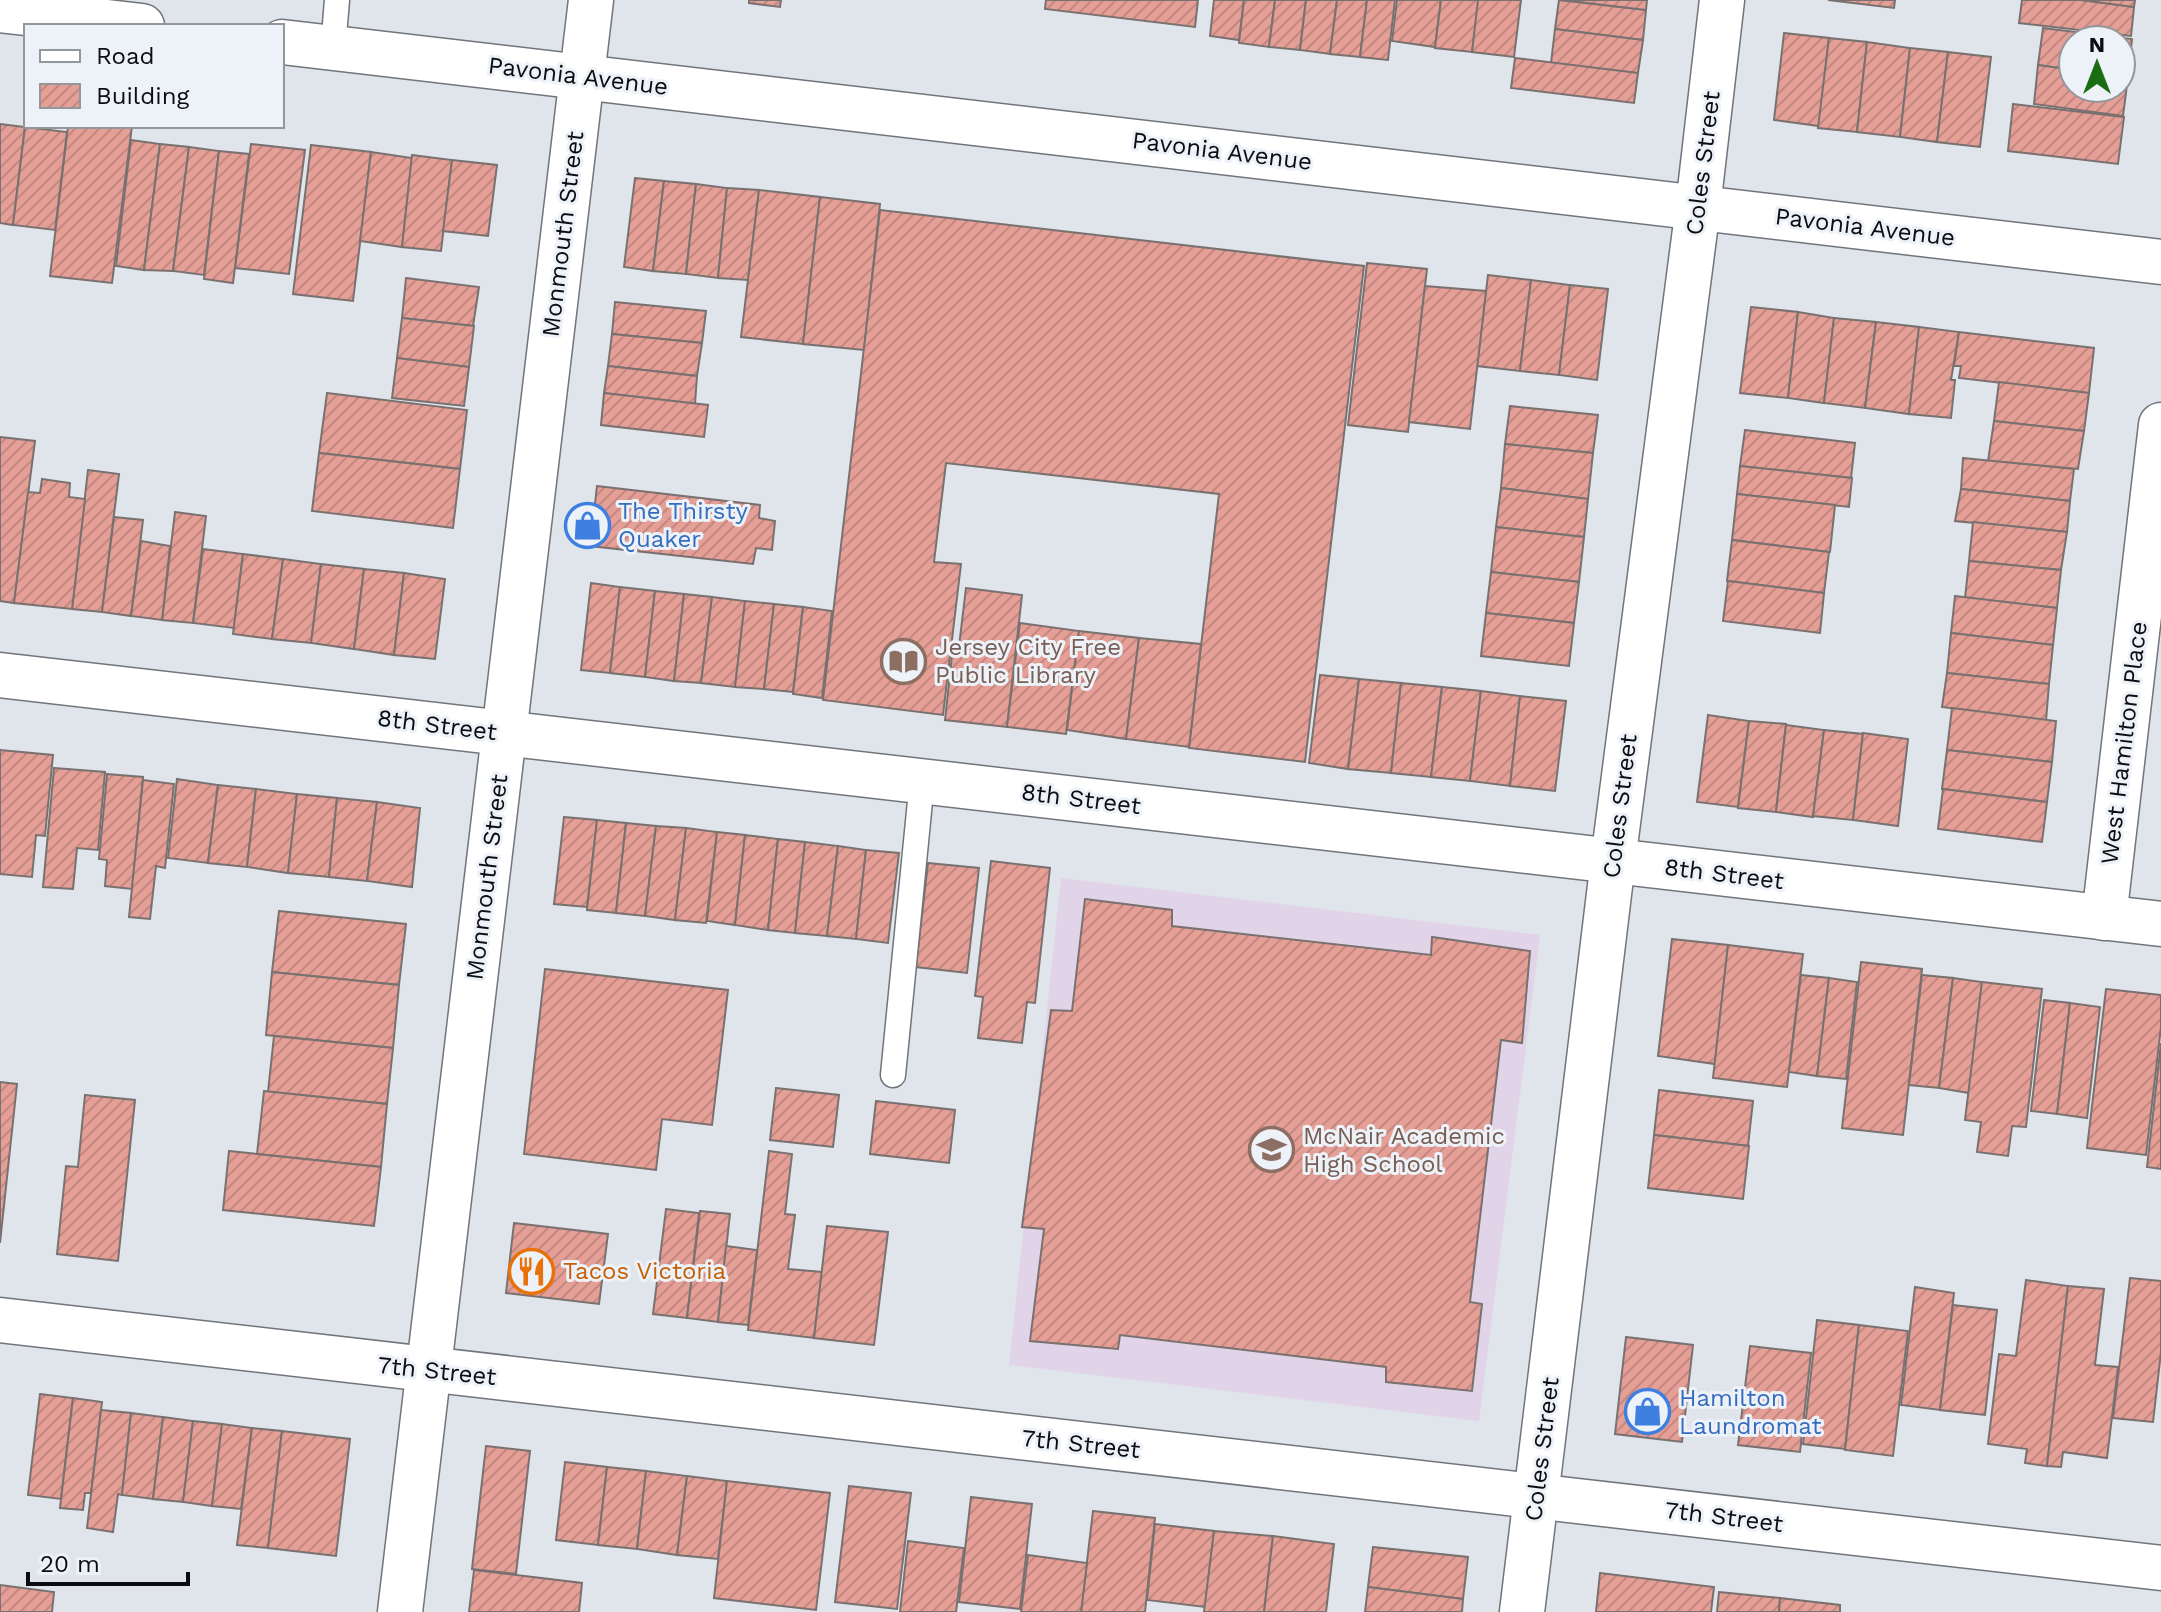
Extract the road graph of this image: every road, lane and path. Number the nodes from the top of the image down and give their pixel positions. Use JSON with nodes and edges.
{"nodes":[{"id":1,"x":337,"y":0,"type":"edge"},
{"id":2,"x":591,"y":0,"type":"edge"},
{"id":3,"x":1722,"y":0,"type":"edge"},
{"id":4,"x":0,"y":10,"type":"edge"},
{"id":5,"x":124,"y":24,"type":"edge"},
{"id":6,"x":284,"y":42,"type":"edge"},
{"id":7,"x":333,"y":48,"type":"junction"},
{"id":8,"x":581,"y":76,"type":"junction"},
{"id":9,"x":1698,"y":207,"type":"junction"},
{"id":10,"x":2161,"y":262,"type":"edge"},
{"id":11,"x":2161,"y":425,"type":"edge"},
{"id":12,"x":0,"y":675,"type":"edge"},
{"id":13,"x":504,"y":733,"type":"junction"},
{"id":14,"x":922,"y":781,"type":"junction"},
{"id":15,"x":1613,"y":861,"type":"junction"},
{"id":16,"x":2104,"y":918,"type":"junction"},
{"id":17,"x":2161,"y":924,"type":"edge"},
{"id":18,"x":893,"y":1075,"type":"dead end"},
{"id":19,"x":0,"y":1320,"type":"edge"},
{"id":20,"x":429,"y":1370,"type":"junction"},
{"id":21,"x":1537,"y":1495,"type":"junction"},
{"id":22,"x":2161,"y":1568,"type":"edge"},
{"id":23,"x":400,"y":1612,"type":"edge"},
{"id":24,"x":1522,"y":1612,"type":"edge"}],
"edges":[{"from":1,"to":7,"type":"lane"},
{"from":2,"to":8,"type":"street","name":"Monmouth Street"},
{"from":3,"to":9,"type":"street","name":"Coles Street"},
{"from":4,"to":5,"type":"street"},
{"from":6,"to":7,"type":"street","name":"Pavonia Avenue"},
{"from":7,"to":8,"type":"street","name":"Pavonia Avenue"},
{"from":8,"to":9,"type":"street","name":"Pavonia Avenue"},
{"from":8,"to":13,"type":"street","name":"Monmouth Street"},
{"from":9,"to":10,"type":"street","name":"Pavonia Avenue"},
{"from":9,"to":15,"type":"street","name":"Coles Street"},
{"from":11,"to":16,"type":"street","name":"West Hamilton Place"},
{"from":12,"to":13,"type":"street","name":"8th Street"},
{"from":13,"to":14,"type":"street","name":"8th Street"},
{"from":13,"to":20,"type":"street","name":"Monmouth Street"},
{"from":14,"to":15,"type":"street","name":"8th Street"},
{"from":14,"to":18,"type":"lane"},
{"from":15,"to":16,"type":"street","name":"8th Street"},
{"from":15,"to":21,"type":"street","name":"Coles Street"},
{"from":16,"to":17,"type":"street","name":"8th Street"},
{"from":19,"to":20,"type":"street","name":"7th Street"},
{"from":20,"to":21,"type":"street","name":"7th Street"},
{"from":20,"to":23,"type":"street","name":"Monmouth Street"},
{"from":21,"to":22,"type":"street","name":"7th Street"},
{"from":21,"to":24,"type":"street","name":"Coles Street"}]}
